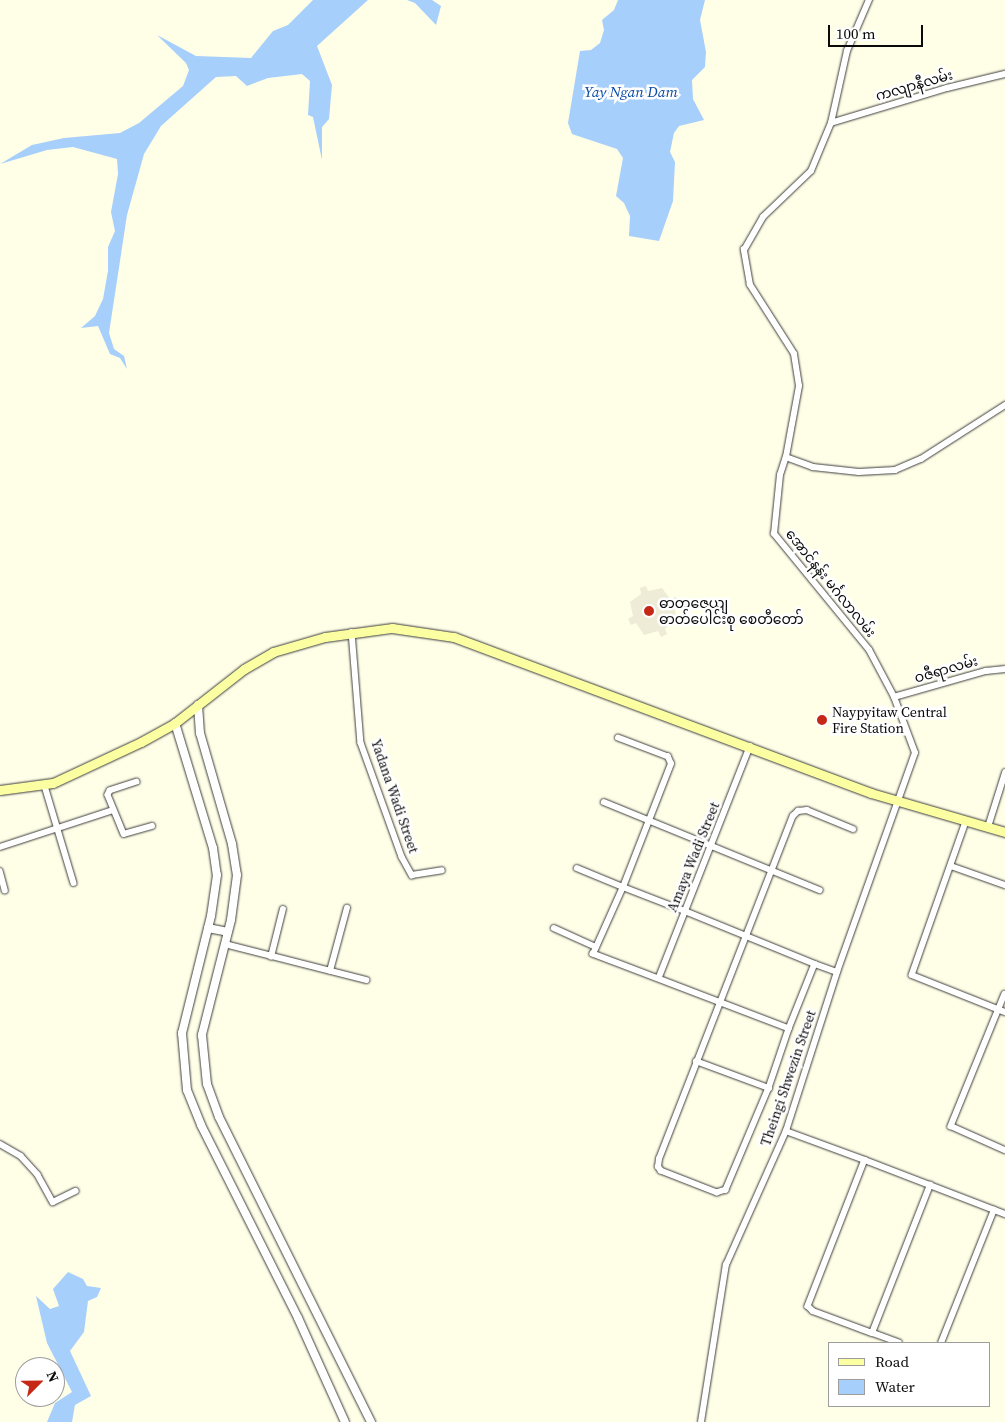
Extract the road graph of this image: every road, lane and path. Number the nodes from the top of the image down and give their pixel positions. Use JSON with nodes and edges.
{"nodes":[{"id":1,"x":869,"y":0,"type":"edge"},
{"id":2,"x":1005,"y":74,"type":"edge"},
{"id":3,"x":831,"y":123,"type":"junction"},
{"id":4,"x":1005,"y":405,"type":"edge"},
{"id":5,"x":786,"y":457,"type":"junction"},
{"id":6,"x":352,"y":632,"type":"junction"},
{"id":7,"x":1005,"y":669,"type":"edge"},
{"id":8,"x":894,"y":697,"type":"junction"},
{"id":9,"x":198,"y":706,"type":"junction"},
{"id":10,"x":175,"y":724,"type":"junction"},
{"id":11,"x":618,"y":738,"type":"dead end"},
{"id":12,"x":750,"y":746,"type":"junction"},
{"id":13,"x":1005,"y":772,"type":"edge"},
{"id":14,"x":137,"y":782,"type":"dead end"},
{"id":15,"x":44,"y":786,"type":"junction"},
{"id":16,"x":0,"y":790,"type":"edge"},
{"id":17,"x":897,"y":801,"type":"junction"},
{"id":18,"x":604,"y":802,"type":"dead end"},
{"id":19,"x":114,"y":810,"type":"junction"},
{"id":20,"x":649,"y":820,"type":"junction"},
{"id":21,"x":966,"y":822,"type":"junction"},
{"id":22,"x":152,"y":826,"type":"dead end"},
{"id":23,"x":988,"y":827,"type":"junction"},
{"id":24,"x":57,"y":828,"type":"junction"},
{"id":25,"x":853,"y":829,"type":"dead end"},
{"id":26,"x":1005,"y":831,"type":"edge"},
{"id":27,"x":712,"y":845,"type":"junction"},
{"id":28,"x":0,"y":847,"type":"edge"},
{"id":29,"x":950,"y":866,"type":"junction"},
{"id":30,"x":577,"y":868,"type":"dead end"},
{"id":31,"x":771,"y":869,"type":"junction"},
{"id":32,"x":442,"y":870,"type":"dead end"},
{"id":33,"x":0,"y":871,"type":"edge"},
{"id":34,"x":74,"y":883,"type":"dead end"},
{"id":35,"x":1005,"y":885,"type":"edge"},
{"id":36,"x":623,"y":887,"type":"junction"},
{"id":37,"x":4,"y":890,"type":"dead end"},
{"id":38,"x":820,"y":890,"type":"dead end"},
{"id":39,"x":347,"y":908,"type":"dead end"},
{"id":40,"x":283,"y":909,"type":"dead end"},
{"id":41,"x":685,"y":911,"type":"junction"},
{"id":42,"x":208,"y":928,"type":"junction"},
{"id":43,"x":554,"y":928,"type":"dead end"},
{"id":44,"x":228,"y":932,"type":"junction"},
{"id":45,"x":745,"y":935,"type":"junction"},
{"id":46,"x":225,"y":944,"type":"junction"},
{"id":47,"x":596,"y":947,"type":"junction"},
{"id":48,"x":271,"y":957,"type":"junction"},
{"id":49,"x":815,"y":964,"type":"junction"},
{"id":50,"x":330,"y":971,"type":"junction"},
{"id":51,"x":837,"y":972,"type":"junction"},
{"id":52,"x":659,"y":977,"type":"junction"},
{"id":53,"x":366,"y":980,"type":"dead end"},
{"id":54,"x":1005,"y":994,"type":"edge"},
{"id":55,"x":719,"y":1002,"type":"junction"},
{"id":56,"x":1002,"y":1011,"type":"edge"},
{"id":57,"x":789,"y":1029,"type":"junction"},
{"id":58,"x":696,"y":1061,"type":"junction"},
{"id":59,"x":769,"y":1088,"type":"junction"},
{"id":60,"x":786,"y":1130,"type":"junction"},
{"id":61,"x":0,"y":1144,"type":"edge"},
{"id":62,"x":1005,"y":1150,"type":"edge"},
{"id":63,"x":866,"y":1160,"type":"junction"},
{"id":64,"x":930,"y":1185,"type":"junction"},
{"id":65,"x":76,"y":1191,"type":"dead end"},
{"id":66,"x":994,"y":1210,"type":"junction"},
{"id":67,"x":1005,"y":1214,"type":"edge"},
{"id":68,"x":872,"y":1333,"type":"junction"},
{"id":69,"x":896,"y":1342,"type":"edge"},
{"id":70,"x":940,"y":1342,"type":"edge"},
{"id":71,"x":346,"y":1422,"type":"edge"},
{"id":72,"x":372,"y":1422,"type":"edge"},
{"id":73,"x":701,"y":1422,"type":"edge"}],
"edges":[{"from":1,"to":3,"type":"street","name":"အောင်နန်း မင်္ဂလာလမ်း"},
{"from":2,"to":3,"type":"street","name":"ကလျာနီလမ်း"},
{"from":3,"to":5,"type":"street","name":"အောင်နန်း မင်္ဂလာလမ်း"},
{"from":4,"to":5,"type":"street"},
{"from":5,"to":8,"type":"street","name":"အောင်နန်း မင်္ဂလာလမ်း"},
{"from":6,"to":9,"type":"main road"},
{"from":6,"to":12,"type":"main road"},
{"from":6,"to":32,"type":"street","name":"Yadana Wadi Street"},
{"from":7,"to":8,"type":"street","name":"ဝဇီရာလမ်း"},
{"from":8,"to":17,"type":"street","name":"အောင်နန်း မင်္ဂလာလမ်း"},
{"from":9,"to":10,"type":"main road"},
{"from":9,"to":44,"type":"street"},
{"from":10,"to":15,"type":"main road"},
{"from":10,"to":42,"type":"street"},
{"from":11,"to":20,"type":"street"},
{"from":12,"to":17,"type":"main road"},
{"from":12,"to":27,"type":"street","name":"Amaya Wadi Street"},
{"from":13,"to":23,"type":"street"},
{"from":14,"to":19,"type":"street"},
{"from":15,"to":16,"type":"main road"},
{"from":15,"to":24,"type":"street"},
{"from":17,"to":21,"type":"main road"},
{"from":17,"to":51,"type":"street","name":"Theingi Shwezin Street"},
{"from":18,"to":20,"type":"street"},
{"from":19,"to":22,"type":"street"},
{"from":19,"to":24,"type":"street"},
{"from":20,"to":27,"type":"street"},
{"from":20,"to":36,"type":"street"},
{"from":21,"to":23,"type":"main road"},
{"from":21,"to":29,"type":"street"},
{"from":23,"to":26,"type":"main road"},
{"from":24,"to":28,"type":"street"},
{"from":24,"to":34,"type":"street"},
{"from":25,"to":31,"type":"street"},
{"from":27,"to":31,"type":"street"},
{"from":27,"to":41,"type":"street","name":"Amaya Wadi Street"},
{"from":29,"to":35,"type":"street"},
{"from":29,"to":56,"type":"street"},
{"from":30,"to":36,"type":"street"},
{"from":31,"to":38,"type":"street"},
{"from":31,"to":45,"type":"street"},
{"from":33,"to":37,"type":"street"},
{"from":36,"to":41,"type":"street"},
{"from":36,"to":47,"type":"street"},
{"from":39,"to":50,"type":"street"},
{"from":40,"to":48,"type":"street"},
{"from":41,"to":45,"type":"street"},
{"from":41,"to":52,"type":"street","name":"Amaya Wadi Street"},
{"from":42,"to":44,"type":"street"},
{"from":42,"to":71,"type":"street"},
{"from":43,"to":47,"type":"street"},
{"from":44,"to":46,"type":"street"},
{"from":45,"to":49,"type":"street"},
{"from":45,"to":55,"type":"street"},
{"from":46,"to":48,"type":"street"},
{"from":46,"to":72,"type":"street"},
{"from":47,"to":52,"type":"street"},
{"from":48,"to":50,"type":"street"},
{"from":49,"to":51,"type":"street"},
{"from":49,"to":57,"type":"street"},
{"from":50,"to":53,"type":"street"},
{"from":51,"to":60,"type":"street","name":"Theingi Shwezin Street"},
{"from":52,"to":55,"type":"street"},
{"from":54,"to":56,"type":"street"},
{"from":55,"to":57,"type":"street"},
{"from":55,"to":58,"type":"street"},
{"from":56,"to":62,"type":"street"},
{"from":57,"to":59,"type":"street"},
{"from":58,"to":59,"type":"street"},
{"from":58,"to":59,"type":"street"},
{"from":60,"to":63,"type":"street"},
{"from":60,"to":73,"type":"street","name":"Theingi Shwezin Street"},
{"from":61,"to":65,"type":"street"},
{"from":63,"to":64,"type":"street"},
{"from":63,"to":68,"type":"street"},
{"from":64,"to":66,"type":"street"},
{"from":64,"to":68,"type":"street"},
{"from":66,"to":67,"type":"street"},
{"from":66,"to":70,"type":"street"},
{"from":68,"to":69,"type":"street"}]}
